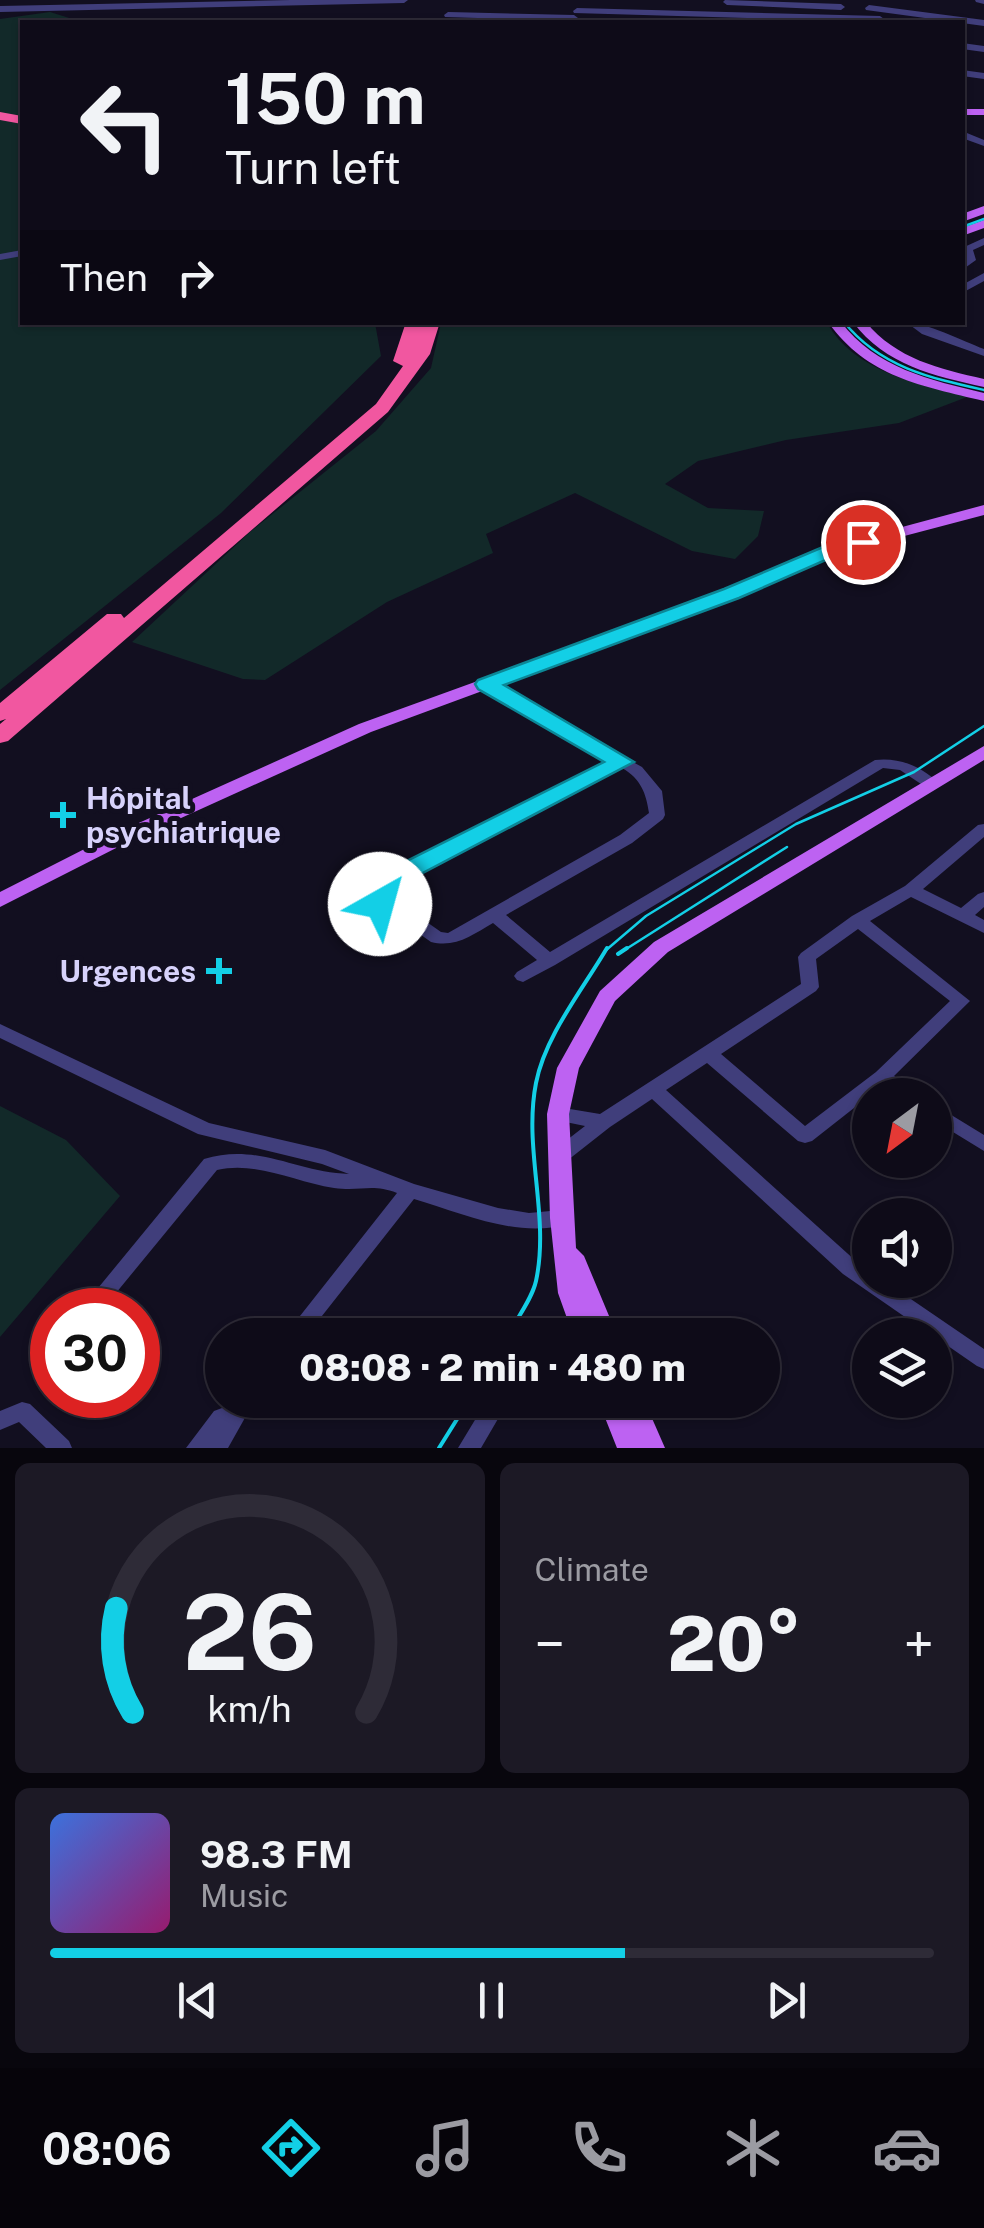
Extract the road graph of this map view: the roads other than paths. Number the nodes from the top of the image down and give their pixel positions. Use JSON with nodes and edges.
{"nodes":[{"id":1,"x":404,"y":0,"type":"edge"},
{"id":2,"x":294,"y":1,"type":"edge"},
{"id":3,"x":334,"y":1,"type":"edge"},
{"id":4,"x":728,"y":1,"type":"edge"},
{"id":5,"x":254,"y":2,"type":"edge"},
{"id":6,"x":178,"y":3,"type":"edge"},
{"id":7,"x":24,"y":4,"type":"edge"},
{"id":8,"x":101,"y":4,"type":"edge"},
{"id":9,"x":0,"y":9,"type":"edge"},
{"id":10,"x":615,"y":12,"type":"junction"},
{"id":11,"x":878,"y":12,"type":"edge"},
{"id":12,"x":574,"y":13,"type":"edge"},
{"id":13,"x":448,"y":15,"type":"dead end"},
{"id":14,"x":722,"y":16,"type":"junction"},
{"id":15,"x":652,"y":18,"type":"edge"},
{"id":16,"x":694,"y":19,"type":"edge"},
{"id":17,"x":611,"y":20,"type":"edge"},
{"id":18,"x":821,"y":20,"type":"edge"},
{"id":19,"x":955,"y":20,"type":"edge"},
{"id":20,"x":984,"y":241,"type":"edge"},
{"id":21,"x":972,"y":263,"type":"edge"},
{"id":22,"x":414,"y":325,"type":"edge"},
{"id":23,"x":431,"y":325,"type":"edge"},
{"id":24,"x":836,"y":325,"type":"edge"},
{"id":25,"x":862,"y":325,"type":"edge"},
{"id":26,"x":916,"y":325,"type":"edge"},
{"id":27,"x":984,"y":353,"type":"edge"},
{"id":28,"x":984,"y":384,"type":"edge"},
{"id":29,"x":984,"y":397,"type":"edge"},
{"id":30,"x":984,"y":510,"type":"edge"},
{"id":31,"x":486,"y":684,"type":"junction"},
{"id":32,"x":0,"y":714,"type":"edge"},
{"id":33,"x":0,"y":736,"type":"edge"},
{"id":34,"x":984,"y":752,"type":"edge"},
{"id":35,"x":622,"y":762,"type":"junction"},
{"id":36,"x":932,"y":784,"type":"junction"},
{"id":37,"x":984,"y":829,"type":"edge"},
{"id":38,"x":386,"y":882,"type":"junction"},
{"id":39,"x":910,"y":890,"type":"junction"},
{"id":40,"x":984,"y":898,"type":"edge"},
{"id":41,"x":0,"y":900,"type":"edge"},
{"id":42,"x":386,"y":901,"type":"junction"},
{"id":43,"x":964,"y":915,"type":"junction"},
{"id":44,"x":496,"y":916,"type":"junction"},
{"id":45,"x":858,"y":920,"type":"junction"},
{"id":46,"x":984,"y":927,"type":"edge"},
{"id":47,"x":549,"y":961,"type":"junction"},
{"id":48,"x":523,"y":976,"type":"dead end"},
{"id":49,"x":0,"y":1030,"type":"edge"},
{"id":50,"x":710,"y":1055,"type":"junction"},
{"id":51,"x":882,"y":1077,"type":"joint"},
{"id":52,"x":654,"y":1090,"type":"junction"},
{"id":53,"x":558,"y":1114,"type":"junction"},
{"id":54,"x":602,"y":1122,"type":"junction"},
{"id":55,"x":952,"y":1123,"type":"edge"},
{"id":56,"x":984,"y":1144,"type":"edge"},
{"id":57,"x":560,"y":1155,"type":"junction"},
{"id":58,"x":381,"y":1177,"type":"junction"},
{"id":59,"x":410,"y":1190,"type":"junction"},
{"id":60,"x":563,"y":1228,"type":"junction"},
{"id":61,"x":108,"y":1288,"type":"edge"},
{"id":62,"x":309,"y":1318,"type":"edge"},
{"id":63,"x":578,"y":1318,"type":"edge"},
{"id":64,"x":598,"y":1318,"type":"edge"},
{"id":65,"x":984,"y":1360,"type":"edge"},
{"id":66,"x":222,"y":1418,"type":"edge"},
{"id":67,"x":234,"y":1418,"type":"edge"},
{"id":68,"x":487,"y":1418,"type":"edge"},
{"id":69,"x":618,"y":1418,"type":"edge"},
{"id":70,"x":640,"y":1418,"type":"edge"},
{"id":71,"x":0,"y":1421,"type":"edge"},
{"id":72,"x":61,"y":1448,"type":"edge"},
{"id":73,"x":197,"y":1448,"type":"edge"},
{"id":74,"x":216,"y":1448,"type":"edge"},
{"id":75,"x":469,"y":1448,"type":"edge"},
{"id":76,"x":630,"y":1448,"type":"edge"},
{"id":77,"x":652,"y":1448,"type":"edge"}],
"edges":[{"from":1,"to":3,"type":"street"},
{"from":2,"to":3,"type":"street"},
{"from":2,"to":5,"type":"street"},
{"from":4,"to":11,"type":"street"},
{"from":4,"to":14,"type":"street"},
{"from":5,"to":6,"type":"street"},
{"from":6,"to":8,"type":"street"},
{"from":7,"to":8,"type":"street"},
{"from":7,"to":9,"type":"street"},
{"from":10,"to":12,"type":"street"},
{"from":10,"to":15,"type":"street"},
{"from":10,"to":17,"type":"street"},
{"from":11,"to":18,"type":"street"},
{"from":11,"to":19,"type":"street"},
{"from":12,"to":13,"type":"street"},
{"from":14,"to":16,"type":"street"},
{"from":14,"to":18,"type":"street"},
{"from":15,"to":16,"type":"street"},
{"from":20,"to":21,"type":"street"},
{"from":22,"to":32,"type":"highway"},
{"from":23,"to":33,"type":"highway"},
{"from":24,"to":29,"type":"main road"},
{"from":25,"to":28,"type":"main road"},
{"from":26,"to":27,"type":"street"},
{"from":30,"to":31,"type":"main road"},
{"from":31,"to":35,"type":"street"},
{"from":31,"to":41,"type":"main road"},
{"from":34,"to":36,"type":"main road"},
{"from":35,"to":38,"type":"street"},
{"from":35,"to":44,"type":"street"},
{"from":36,"to":47,"type":"street"},
{"from":36,"to":53,"type":"main road"},
{"from":37,"to":39,"type":"street"},
{"from":38,"to":42,"type":"street"},
{"from":38,"to":42,"type":"street"},
{"from":39,"to":43,"type":"street"},
{"from":39,"to":45,"type":"street"},
{"from":40,"to":43,"type":"street"},
{"from":42,"to":44,"type":"street"},
{"from":43,"to":46,"type":"street"},
{"from":44,"to":47,"type":"street"},
{"from":45,"to":50,"type":"street"},
{"from":45,"to":51,"type":"street"},
{"from":47,"to":48,"type":"street"},
{"from":49,"to":58,"type":"street"},
{"from":50,"to":51,"type":"street"},
{"from":50,"to":52,"type":"street"},
{"from":52,"to":54,"type":"street"},
{"from":52,"to":65,"type":"street"},
{"from":53,"to":54,"type":"street"},
{"from":53,"to":57,"type":"main road"},
{"from":54,"to":57,"type":"street"},
{"from":55,"to":56,"type":"street"},
{"from":57,"to":60,"type":"main road"},
{"from":58,"to":59,"type":"street"},
{"from":58,"to":61,"type":"street"},
{"from":59,"to":60,"type":"street"},
{"from":59,"to":62,"type":"street"},
{"from":60,"to":63,"type":"main road"},
{"from":60,"to":64,"type":"main road"},
{"from":66,"to":73,"type":"street"},
{"from":67,"to":74,"type":"street"},
{"from":68,"to":75,"type":"street"},
{"from":69,"to":76,"type":"main road"},
{"from":70,"to":77,"type":"main road"},
{"from":71,"to":72,"type":"street"}]}
